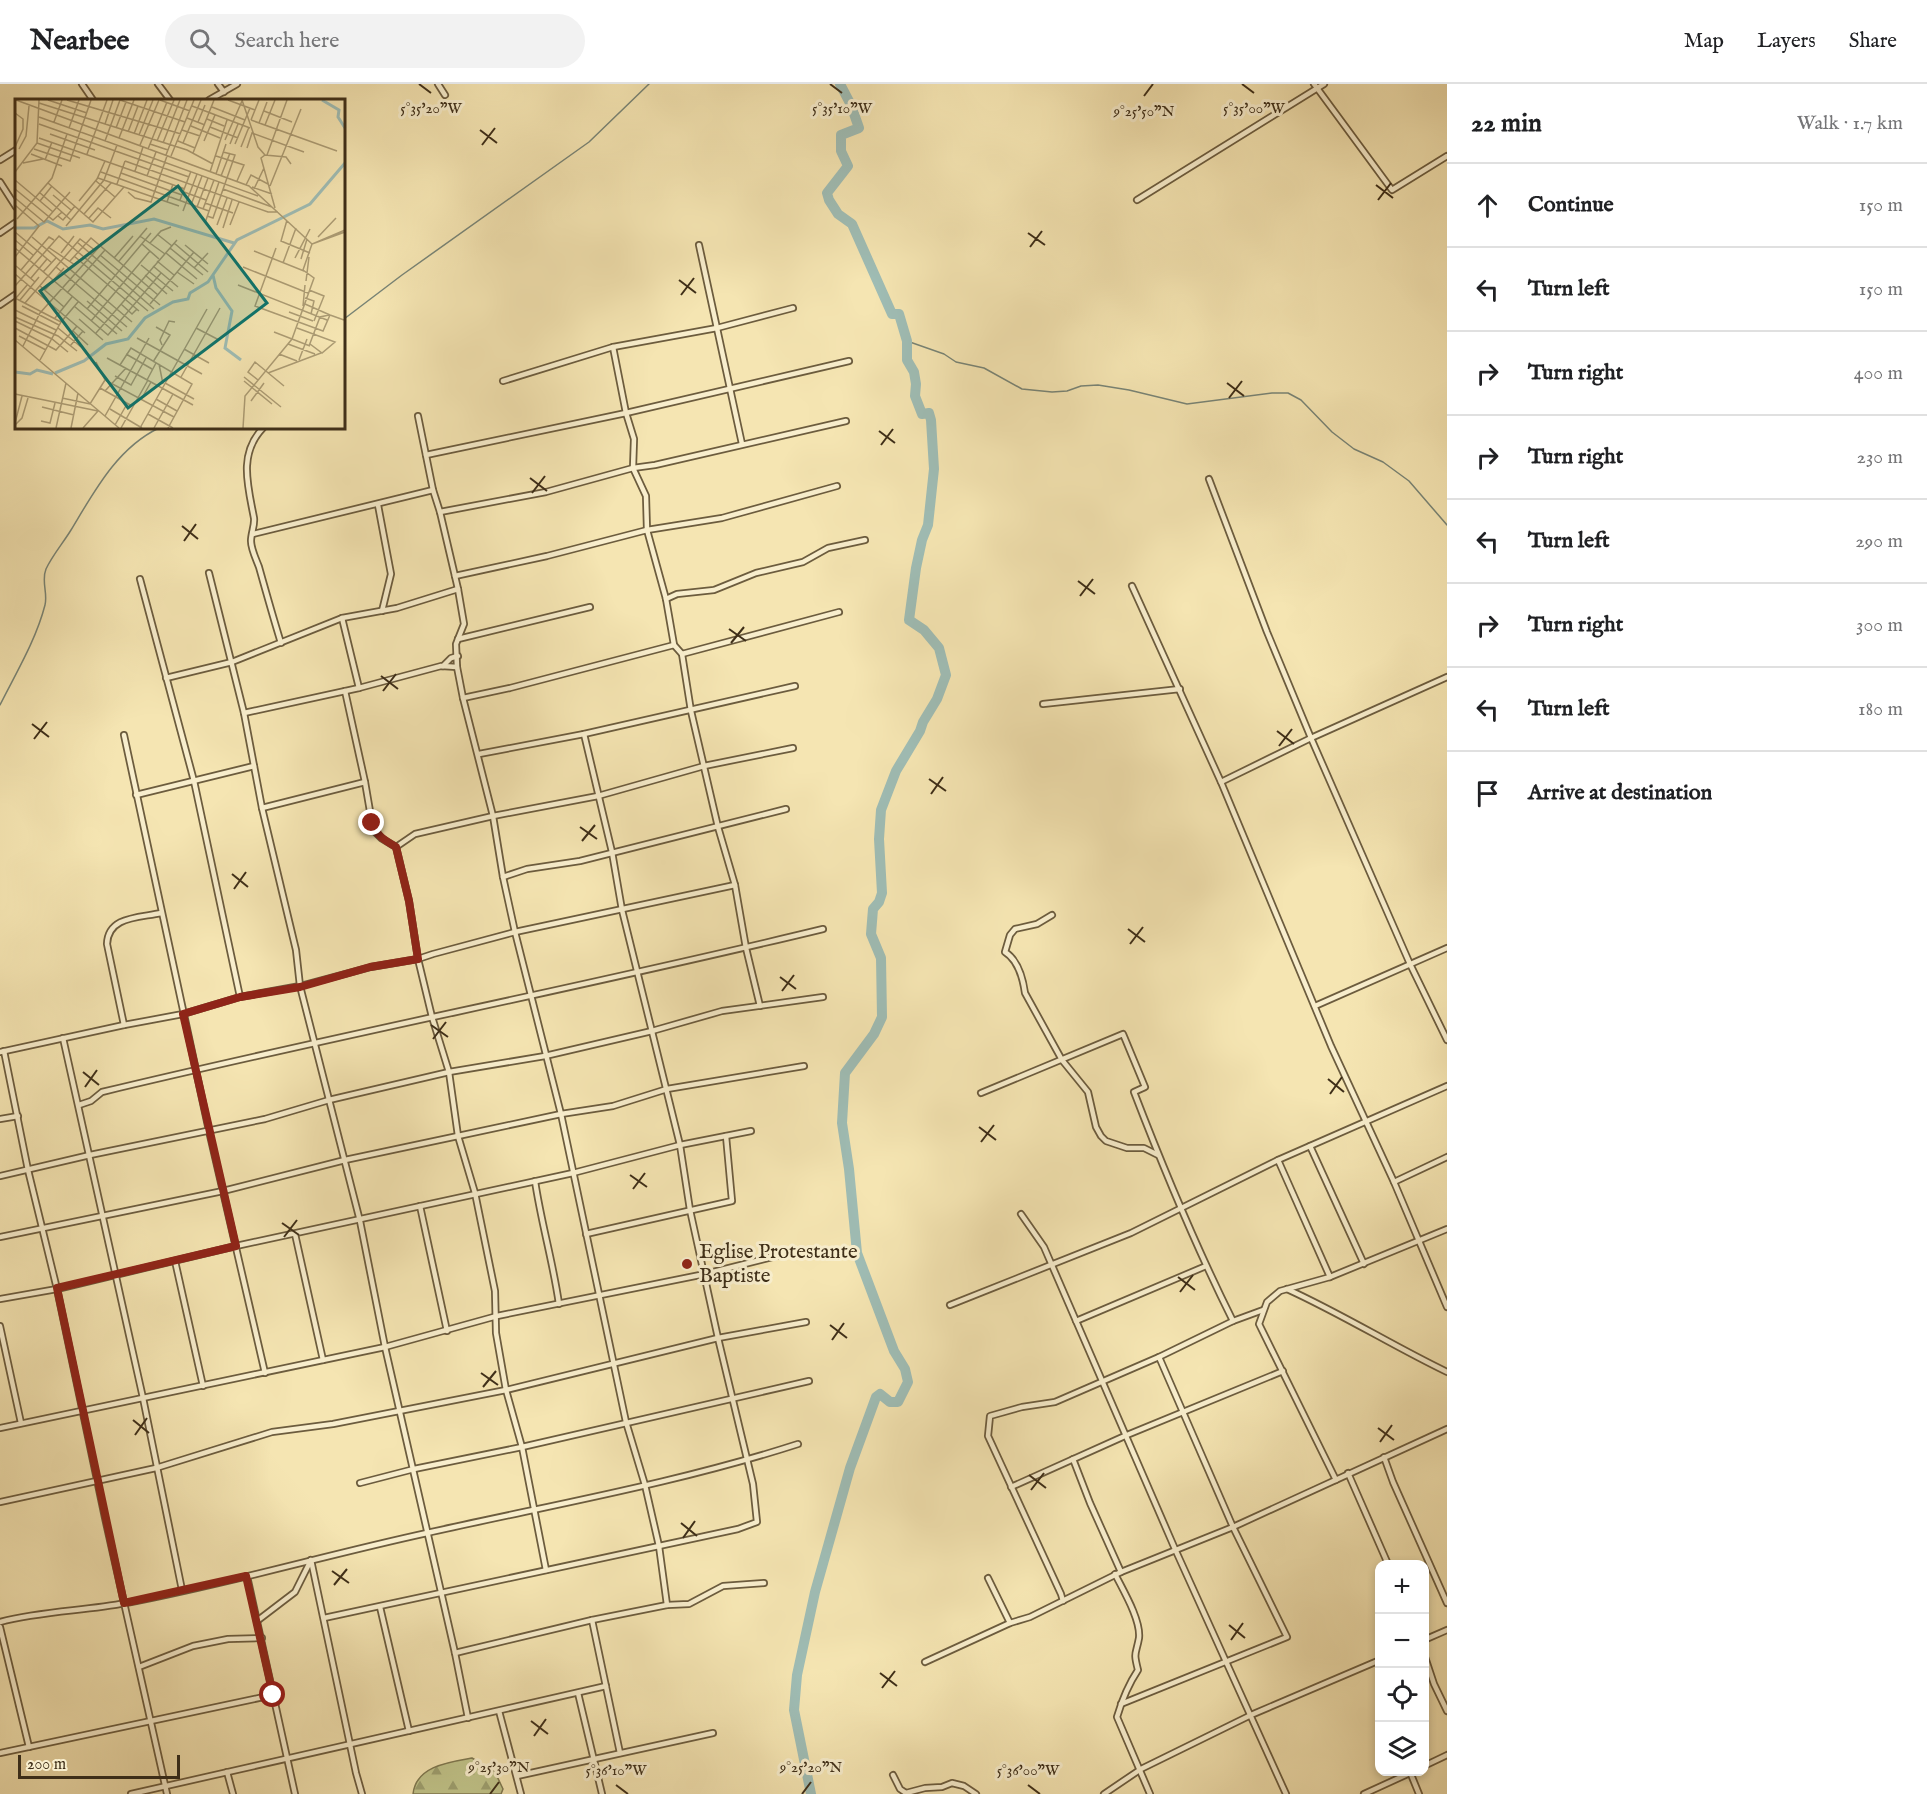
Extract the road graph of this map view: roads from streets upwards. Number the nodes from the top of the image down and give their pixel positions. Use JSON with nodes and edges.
{"nodes":[{"id":1,"x":82,"y":84,"type":"edge"},
{"id":2,"x":158,"y":84,"type":"edge"},
{"id":3,"x":218,"y":84,"type":"edge"},
{"id":4,"x":237,"y":84,"type":"edge"},
{"id":5,"x":438,"y":84,"type":"edge"},
{"id":6,"x":1324,"y":84,"type":"edge"},
{"id":7,"x":1316,"y":86,"type":"edge"},
{"id":8,"x":224,"y":92,"type":"junction"},
{"id":9,"x":445,"y":94,"type":"dead end"},
{"id":10,"x":92,"y":99,"type":"edge"},
{"id":11,"x":169,"y":99,"type":"edge"},
{"id":12,"x":211,"y":99,"type":"edge"},
{"id":13,"x":15,"y":151,"type":"edge"},
{"id":14,"x":1447,"y":156,"type":"edge"},
{"id":15,"x":0,"y":160,"type":"edge"},
{"id":16,"x":0,"y":182,"type":"edge"},
{"id":17,"x":1137,"y":200,"type":"dead end"},
{"id":18,"x":15,"y":205,"type":"edge"},
{"id":19,"x":15,"y":223,"type":"edge"},
{"id":20,"x":0,"y":233,"type":"edge"},
{"id":21,"x":699,"y":245,"type":"dead end"},
{"id":22,"x":15,"y":295,"type":"edge"},
{"id":23,"x":0,"y":305,"type":"edge"},
{"id":24,"x":793,"y":308,"type":"dead end"},
{"id":25,"x":717,"y":328,"type":"junction"},
{"id":26,"x":613,"y":347,"type":"junction"},
{"id":27,"x":849,"y":361,"type":"dead end"},
{"id":28,"x":503,"y":381,"type":"dead end"},
{"id":29,"x":730,"y":389,"type":"junction"},
{"id":30,"x":626,"y":413,"type":"junction"},
{"id":31,"x":418,"y":416,"type":"dead end"},
{"id":32,"x":846,"y":422,"type":"dead end"},
{"id":33,"x":262,"y":429,"type":"edge"},
{"id":34,"x":742,"y":444,"type":"junction"},
{"id":35,"x":426,"y":456,"type":"junction"},
{"id":36,"x":633,"y":468,"type":"junction"},
{"id":37,"x":1209,"y":479,"type":"dead end"},
{"id":38,"x":837,"y":486,"type":"dead end"},
{"id":39,"x":433,"y":490,"type":"junction"},
{"id":40,"x":378,"y":505,"type":"junction"},
{"id":41,"x":440,"y":512,"type":"junction"},
{"id":42,"x":647,"y":530,"type":"junction"},
{"id":43,"x":253,"y":534,"type":"junction"},
{"id":44,"x":865,"y":540,"type":"dead end"},
{"id":45,"x":209,"y":573,"type":"dead end"},
{"id":46,"x":455,"y":576,"type":"junction"},
{"id":47,"x":140,"y":579,"type":"dead end"},
{"id":48,"x":1132,"y":586,"type":"dead end"},
{"id":49,"x":458,"y":589,"type":"junction"},
{"id":50,"x":666,"y":599,"type":"junction"},
{"id":51,"x":590,"y":607,"type":"dead end"},
{"id":52,"x":382,"y":611,"type":"junction"},
{"id":53,"x":839,"y":612,"type":"dead end"},
{"id":54,"x":342,"y":618,"type":"junction"},
{"id":55,"x":458,"y":639,"type":"junction"},
{"id":56,"x":281,"y":643,"type":"junction"},
{"id":57,"x":674,"y":645,"type":"junction"},
{"id":58,"x":682,"y":654,"type":"junction"},
{"id":59,"x":458,"y":656,"type":"junction"},
{"id":60,"x":232,"y":662,"type":"junction"},
{"id":61,"x":443,"y":666,"type":"junction"},
{"id":62,"x":456,"y":667,"type":"junction"},
{"id":63,"x":1447,"y":677,"type":"edge"},
{"id":64,"x":166,"y":678,"type":"junction"},
{"id":65,"x":795,"y":686,"type":"dead end"},
{"id":66,"x":359,"y":688,"type":"junction"},
{"id":67,"x":1180,"y":689,"type":"junction"},
{"id":68,"x":345,"y":691,"type":"junction"},
{"id":69,"x":463,"y":698,"type":"junction"},
{"id":70,"x":1043,"y":704,"type":"dead end"},
{"id":71,"x":691,"y":711,"type":"junction"},
{"id":72,"x":244,"y":713,"type":"junction"},
{"id":73,"x":123,"y":735,"type":"dead end"},
{"id":74,"x":584,"y":735,"type":"junction"},
{"id":75,"x":1311,"y":738,"type":"junction"},
{"id":76,"x":793,"y":748,"type":"dead end"},
{"id":77,"x":478,"y":754,"type":"junction"},
{"id":78,"x":254,"y":766,"type":"junction"},
{"id":79,"x":704,"y":766,"type":"junction"},
{"id":80,"x":194,"y":781,"type":"junction"},
{"id":81,"x":366,"y":782,"type":"junction"},
{"id":82,"x":1221,"y":782,"type":"junction"},
{"id":83,"x":136,"y":795,"type":"junction"},
{"id":84,"x":598,"y":796,"type":"junction"},
{"id":85,"x":262,"y":808,"type":"junction"},
{"id":86,"x":786,"y":809,"type":"dead end"},
{"id":87,"x":493,"y":816,"type":"junction"},
{"id":88,"x":718,"y":827,"type":"junction"},
{"id":89,"x":396,"y":847,"type":"junction"},
{"id":90,"x":612,"y":852,"type":"junction"},
{"id":91,"x":503,"y":877,"type":"junction"},
{"id":92,"x":735,"y":885,"type":"junction"},
{"id":93,"x":622,"y":910,"type":"junction"},
{"id":94,"x":161,"y":913,"type":"junction"},
{"id":95,"x":1052,"y":915,"type":"dead end"},
{"id":96,"x":823,"y":929,"type":"dead end"},
{"id":97,"x":515,"y":932,"type":"junction"},
{"id":98,"x":746,"y":948,"type":"junction"},
{"id":99,"x":1447,"y":948,"type":"edge"},
{"id":100,"x":418,"y":959,"type":"junction"},
{"id":101,"x":1410,"y":964,"type":"junction"},
{"id":102,"x":638,"y":974,"type":"junction"},
{"id":103,"x":300,"y":987,"type":"junction"},
{"id":104,"x":532,"y":996,"type":"junction"},
{"id":105,"x":240,"y":997,"type":"junction"},
{"id":106,"x":822,"y":997,"type":"dead end"},
{"id":107,"x":760,"y":1006,"type":"junction"},
{"id":108,"x":1315,"y":1006,"type":"junction"},
{"id":109,"x":183,"y":1014,"type":"junction"},
{"id":110,"x":432,"y":1017,"type":"junction"},
{"id":111,"x":124,"y":1025,"type":"junction"},
{"id":112,"x":652,"y":1031,"type":"junction"},
{"id":113,"x":63,"y":1038,"type":"junction"},
{"id":114,"x":1447,"y":1040,"type":"edge"},
{"id":115,"x":314,"y":1044,"type":"junction"},
{"id":116,"x":2,"y":1052,"type":"edge"},
{"id":117,"x":545,"y":1056,"type":"junction"},
{"id":118,"x":1062,"y":1060,"type":"junction"},
{"id":119,"x":804,"y":1066,"type":"dead end"},
{"id":120,"x":196,"y":1070,"type":"junction"},
{"id":121,"x":449,"y":1072,"type":"junction"},
{"id":122,"x":1447,"y":1086,"type":"edge"},
{"id":123,"x":667,"y":1089,"type":"junction"},
{"id":124,"x":981,"y":1094,"type":"dead end"},
{"id":125,"x":329,"y":1100,"type":"junction"},
{"id":126,"x":79,"y":1105,"type":"junction"},
{"id":127,"x":561,"y":1114,"type":"junction"},
{"id":128,"x":18,"y":1116,"type":"junction"},
{"id":129,"x":0,"y":1119,"type":"edge"},
{"id":130,"x":1364,"y":1122,"type":"junction"},
{"id":131,"x":209,"y":1131,"type":"junction"},
{"id":132,"x":751,"y":1131,"type":"dead end"},
{"id":133,"x":458,"y":1136,"type":"junction"},
{"id":134,"x":726,"y":1136,"type":"junction"},
{"id":135,"x":680,"y":1145,"type":"junction"},
{"id":136,"x":1310,"y":1146,"type":"junction"},
{"id":137,"x":90,"y":1155,"type":"junction"},
{"id":138,"x":1158,"y":1155,"type":"junction"},
{"id":139,"x":1447,"y":1157,"type":"edge"},
{"id":140,"x":345,"y":1160,"type":"junction"},
{"id":141,"x":1278,"y":1160,"type":"junction"},
{"id":142,"x":28,"y":1170,"type":"junction"},
{"id":143,"x":573,"y":1173,"type":"junction"},
{"id":144,"x":0,"y":1176,"type":"edge"},
{"id":145,"x":535,"y":1181,"type":"junction"},
{"id":146,"x":1394,"y":1182,"type":"junction"},
{"id":147,"x":223,"y":1191,"type":"junction"},
{"id":148,"x":476,"y":1193,"type":"junction"},
{"id":149,"x":420,"y":1206,"type":"junction"},
{"id":150,"x":1182,"y":1207,"type":"junction"},
{"id":151,"x":690,"y":1210,"type":"junction"},
{"id":152,"x":1020,"y":1214,"type":"dead end"},
{"id":153,"x":102,"y":1215,"type":"junction"},
{"id":154,"x":360,"y":1221,"type":"junction"},
{"id":155,"x":41,"y":1228,"type":"junction"},
{"id":156,"x":1447,"y":1229,"type":"edge"},
{"id":157,"x":295,"y":1234,"type":"junction"},
{"id":158,"x":586,"y":1234,"type":"junction"},
{"id":159,"x":0,"y":1237,"type":"edge"},
{"id":160,"x":1419,"y":1241,"type":"junction"},
{"id":161,"x":236,"y":1246,"type":"junction"},
{"id":162,"x":792,"y":1252,"type":"dead end"},
{"id":163,"x":175,"y":1261,"type":"junction"},
{"id":164,"x":1051,"y":1264,"type":"junction"},
{"id":165,"x":1364,"y":1264,"type":"junction"},
{"id":166,"x":1206,"y":1266,"type":"junction"},
{"id":167,"x":705,"y":1274,"type":"junction"},
{"id":168,"x":115,"y":1275,"type":"junction"},
{"id":169,"x":1329,"y":1277,"type":"junction"},
{"id":170,"x":57,"y":1288,"type":"junction"},
{"id":171,"x":1287,"y":1289,"type":"junction"},
{"id":172,"x":599,"y":1296,"type":"junction"},
{"id":173,"x":0,"y":1299,"type":"edge"},
{"id":174,"x":559,"y":1304,"type":"junction"},
{"id":175,"x":950,"y":1305,"type":"dead end"},
{"id":176,"x":1447,"y":1307,"type":"edge"},
{"id":177,"x":1263,"y":1310,"type":"junction"},
{"id":178,"x":497,"y":1316,"type":"junction"},
{"id":179,"x":1076,"y":1321,"type":"junction"},
{"id":180,"x":806,"y":1322,"type":"dead end"},
{"id":181,"x":1233,"y":1322,"type":"junction"},
{"id":182,"x":0,"y":1326,"type":"edge"},
{"id":183,"x":447,"y":1331,"type":"junction"},
{"id":184,"x":718,"y":1338,"type":"junction"},
{"id":185,"x":385,"y":1347,"type":"junction"},
{"id":186,"x":1159,"y":1358,"type":"junction"},
{"id":187,"x":323,"y":1360,"type":"junction"},
{"id":188,"x":8,"y":1361,"type":"junction"},
{"id":189,"x":0,"y":1363,"type":"edge"},
{"id":190,"x":615,"y":1363,"type":"junction"},
{"id":191,"x":1283,"y":1371,"type":"junction"},
{"id":192,"x":1447,"y":1372,"type":"edge"},
{"id":193,"x":265,"y":1373,"type":"junction"},
{"id":194,"x":809,"y":1381,"type":"dead end"},
{"id":195,"x":1103,"y":1382,"type":"junction"},
{"id":196,"x":203,"y":1386,"type":"junction"},
{"id":197,"x":506,"y":1390,"type":"junction"},
{"id":198,"x":143,"y":1398,"type":"junction"},
{"id":199,"x":733,"y":1400,"type":"junction"},
{"id":200,"x":84,"y":1410,"type":"junction"},
{"id":201,"x":401,"y":1410,"type":"junction"},
{"id":202,"x":1181,"y":1412,"type":"junction"},
{"id":203,"x":626,"y":1422,"type":"junction"},
{"id":204,"x":21,"y":1423,"type":"junction"},
{"id":205,"x":0,"y":1428,"type":"edge"},
{"id":206,"x":1447,"y":1429,"type":"edge"},
{"id":207,"x":1126,"y":1435,"type":"junction"},
{"id":208,"x":798,"y":1444,"type":"dead end"},
{"id":209,"x":522,"y":1447,"type":"junction"},
{"id":210,"x":1384,"y":1457,"type":"junction"},
{"id":211,"x":1073,"y":1460,"type":"junction"},
{"id":212,"x":747,"y":1461,"type":"junction"},
{"id":213,"x":156,"y":1468,"type":"junction"},
{"id":214,"x":414,"y":1469,"type":"junction"},
{"id":215,"x":1348,"y":1473,"type":"junction"},
{"id":216,"x":1336,"y":1480,"type":"junction"},
{"id":217,"x":98,"y":1482,"type":"junction"},
{"id":218,"x":360,"y":1484,"type":"dead end"},
{"id":219,"x":645,"y":1485,"type":"junction"},
{"id":220,"x":1011,"y":1486,"type":"junction"},
{"id":221,"x":0,"y":1502,"type":"edge"},
{"id":222,"x":534,"y":1511,"type":"junction"},
{"id":223,"x":1233,"y":1527,"type":"junction"},
{"id":224,"x":427,"y":1532,"type":"junction"},
{"id":225,"x":659,"y":1546,"type":"junction"},
{"id":226,"x":1176,"y":1549,"type":"junction"},
{"id":227,"x":311,"y":1560,"type":"junction"},
{"id":228,"x":1386,"y":1560,"type":"edge"},
{"id":229,"x":546,"y":1570,"type":"junction"},
{"id":230,"x":1118,"y":1573,"type":"junction"},
{"id":231,"x":246,"y":1576,"type":"junction"},
{"id":232,"x":988,"y":1578,"type":"dead end"},
{"id":233,"x":764,"y":1583,"type":"dead end"},
{"id":234,"x":182,"y":1590,"type":"junction"},
{"id":235,"x":441,"y":1592,"type":"junction"},
{"id":236,"x":1063,"y":1601,"type":"junction"},
{"id":237,"x":124,"y":1603,"type":"junction"},
{"id":238,"x":1447,"y":1603,"type":"edge"},
{"id":239,"x":667,"y":1605,"type":"junction"},
{"id":240,"x":380,"y":1607,"type":"junction"},
{"id":241,"x":324,"y":1618,"type":"junction"},
{"id":242,"x":592,"y":1620,"type":"junction"},
{"id":243,"x":257,"y":1621,"type":"junction"},
{"id":244,"x":0,"y":1622,"type":"edge"},
{"id":245,"x":1010,"y":1623,"type":"junction"},
{"id":246,"x":0,"y":1627,"type":"edge"},
{"id":247,"x":1447,"y":1630,"type":"edge"},
{"id":248,"x":261,"y":1638,"type":"junction"},
{"id":249,"x":1429,"y":1638,"type":"edge"},
{"id":250,"x":456,"y":1653,"type":"junction"},
{"id":251,"x":925,"y":1662,"type":"dead end"},
{"id":252,"x":1226,"y":1662,"type":"junction"},
{"id":253,"x":1375,"y":1662,"type":"edge"},
{"id":254,"x":139,"y":1667,"type":"junction"},
{"id":255,"x":1429,"y":1667,"type":"edge"},
{"id":256,"x":606,"y":1686,"type":"junction"},
{"id":257,"x":578,"y":1693,"type":"junction"},
{"id":258,"x":273,"y":1695,"type":"junction"},
{"id":259,"x":1121,"y":1704,"type":"junction"},
{"id":260,"x":499,"y":1711,"type":"junction"},
{"id":261,"x":1447,"y":1711,"type":"edge"},
{"id":262,"x":1251,"y":1715,"type":"junction"},
{"id":263,"x":468,"y":1718,"type":"junction"},
{"id":264,"x":151,"y":1722,"type":"junction"},
{"id":265,"x":409,"y":1731,"type":"junction"},
{"id":266,"x":713,"y":1733,"type":"dead end"},
{"id":267,"x":350,"y":1744,"type":"junction"},
{"id":268,"x":29,"y":1747,"type":"junction"},
{"id":269,"x":0,"y":1753,"type":"edge"},
{"id":270,"x":620,"y":1753,"type":"junction"},
{"id":271,"x":1447,"y":1755,"type":"edge"},
{"id":272,"x":286,"y":1759,"type":"junction"},
{"id":273,"x":594,"y":1759,"type":"junction"},
{"id":274,"x":1429,"y":1764,"type":"edge"},
{"id":275,"x":1141,"y":1770,"type":"junction"},
{"id":276,"x":227,"y":1772,"type":"junction"},
{"id":277,"x":893,"y":1775,"type":"dead end"},
{"id":278,"x":517,"y":1776,"type":"junction"},
{"id":279,"x":1402,"y":1776,"type":"edge"},
{"id":280,"x":1412,"y":1776,"type":"edge"},
{"id":281,"x":165,"y":1786,"type":"junction"},
{"id":282,"x":130,"y":1794,"type":"edge"},
{"id":283,"x":167,"y":1794,"type":"edge"},
{"id":284,"x":232,"y":1794,"type":"edge"},
{"id":285,"x":295,"y":1794,"type":"edge"},
{"id":286,"x":362,"y":1794,"type":"edge"},
{"id":287,"x":521,"y":1794,"type":"edge"},
{"id":288,"x":602,"y":1794,"type":"edge"},
{"id":289,"x":976,"y":1794,"type":"edge"},
{"id":290,"x":1104,"y":1794,"type":"edge"},
{"id":291,"x":1150,"y":1794,"type":"edge"},
{"id":292,"x":1286,"y":1794,"type":"edge"},
{"id":293,"x":1364,"y":1794,"type":"edge"},
{"id":294,"x":1419,"y":1794,"type":"edge"}],
"edges":[{"from":1,"to":10,"type":"street"},
{"from":2,"to":11,"type":"street"},
{"from":3,"to":8,"type":"street"},
{"from":4,"to":8,"type":"street"},
{"from":5,"to":9,"type":"street"},
{"from":6,"to":7,"type":"street"},
{"from":7,"to":14,"type":"street"},
{"from":7,"to":17,"type":"street"},
{"from":8,"to":12,"type":"street"},
{"from":13,"to":15,"type":"street"},
{"from":16,"to":18,"type":"street"},
{"from":19,"to":20,"type":"street"},
{"from":21,"to":25,"type":"street"},
{"from":22,"to":23,"type":"street"},
{"from":24,"to":25,"type":"street"},
{"from":25,"to":26,"type":"street"},
{"from":25,"to":29,"type":"street"},
{"from":26,"to":28,"type":"street"},
{"from":26,"to":30,"type":"street"},
{"from":27,"to":29,"type":"street"},
{"from":29,"to":30,"type":"street"},
{"from":29,"to":34,"type":"street"},
{"from":30,"to":35,"type":"street"},
{"from":30,"to":36,"type":"street"},
{"from":31,"to":35,"type":"street"},
{"from":32,"to":34,"type":"street"},
{"from":33,"to":43,"type":"street"},
{"from":34,"to":36,"type":"street"},
{"from":35,"to":39,"type":"street"},
{"from":36,"to":41,"type":"street"},
{"from":36,"to":42,"type":"street"},
{"from":37,"to":75,"type":"street"},
{"from":38,"to":42,"type":"street"},
{"from":39,"to":40,"type":"street"},
{"from":39,"to":41,"type":"street"},
{"from":40,"to":43,"type":"street"},
{"from":40,"to":52,"type":"street"},
{"from":41,"to":46,"type":"street"},
{"from":42,"to":46,"type":"street"},
{"from":42,"to":50,"type":"street"},
{"from":43,"to":56,"type":"street"},
{"from":44,"to":50,"type":"street"},
{"from":45,"to":60,"type":"street"},
{"from":46,"to":49,"type":"street"},
{"from":47,"to":64,"type":"street"},
{"from":48,"to":67,"type":"street"},
{"from":49,"to":52,"type":"street"},
{"from":49,"to":55,"type":"street"},
{"from":50,"to":57,"type":"street"},
{"from":51,"to":55,"type":"street"},
{"from":52,"to":54,"type":"street"},
{"from":53,"to":58,"type":"street"},
{"from":54,"to":56,"type":"street"},
{"from":54,"to":66,"type":"street"},
{"from":55,"to":59,"type":"street"},
{"from":56,"to":60,"type":"street"},
{"from":57,"to":58,"type":"street"},
{"from":57,"to":69,"type":"street"},
{"from":58,"to":71,"type":"street"},
{"from":59,"to":61,"type":"street"},
{"from":59,"to":62,"type":"street"},
{"from":60,"to":64,"type":"street"},
{"from":60,"to":72,"type":"street"},
{"from":61,"to":62,"type":"street"},
{"from":61,"to":66,"type":"street"},
{"from":62,"to":69,"type":"street"},
{"from":63,"to":75,"type":"street"},
{"from":64,"to":80,"type":"street"},
{"from":65,"to":71,"type":"street"},
{"from":66,"to":68,"type":"street"},
{"from":67,"to":70,"type":"street"},
{"from":67,"to":82,"type":"street"},
{"from":68,"to":72,"type":"street"},
{"from":68,"to":81,"type":"street"},
{"from":69,"to":77,"type":"street"},
{"from":71,"to":74,"type":"street"},
{"from":71,"to":79,"type":"street"},
{"from":72,"to":78,"type":"street"},
{"from":73,"to":83,"type":"street"},
{"from":74,"to":77,"type":"street"},
{"from":74,"to":84,"type":"street"},
{"from":75,"to":82,"type":"street"},
{"from":75,"to":101,"type":"street"},
{"from":76,"to":79,"type":"street"},
{"from":77,"to":87,"type":"street"},
{"from":78,"to":80,"type":"street"},
{"from":78,"to":85,"type":"street"},
{"from":79,"to":84,"type":"street"},
{"from":79,"to":88,"type":"street"},
{"from":80,"to":83,"type":"street"},
{"from":80,"to":105,"type":"street"},
{"from":81,"to":85,"type":"street"},
{"from":81,"to":89,"type":"street"},
{"from":82,"to":108,"type":"street"},
{"from":83,"to":94,"type":"street"},
{"from":84,"to":87,"type":"street"},
{"from":84,"to":90,"type":"street"},
{"from":85,"to":103,"type":"street"},
{"from":86,"to":88,"type":"street"},
{"from":87,"to":89,"type":"street"},
{"from":87,"to":91,"type":"street"},
{"from":88,"to":90,"type":"street"},
{"from":88,"to":92,"type":"street"},
{"from":89,"to":100,"type":"street"},
{"from":90,"to":91,"type":"street"},
{"from":90,"to":93,"type":"street"},
{"from":91,"to":97,"type":"street"},
{"from":92,"to":93,"type":"street"},
{"from":92,"to":98,"type":"street"},
{"from":93,"to":97,"type":"street"},
{"from":93,"to":102,"type":"street"},
{"from":94,"to":109,"type":"street"},
{"from":94,"to":111,"type":"street"},
{"from":95,"to":118,"type":"street"},
{"from":96,"to":98,"type":"street"},
{"from":97,"to":100,"type":"street"},
{"from":97,"to":104,"type":"street"},
{"from":98,"to":102,"type":"street"},
{"from":98,"to":107,"type":"street"},
{"from":99,"to":101,"type":"street"},
{"from":100,"to":103,"type":"street"},
{"from":100,"to":110,"type":"street"},
{"from":101,"to":108,"type":"street"},
{"from":101,"to":114,"type":"street"},
{"from":102,"to":104,"type":"street"},
{"from":102,"to":112,"type":"street"},
{"from":103,"to":105,"type":"street"},
{"from":103,"to":115,"type":"street"},
{"from":104,"to":110,"type":"street"},
{"from":104,"to":117,"type":"street"},
{"from":105,"to":109,"type":"street"},
{"from":106,"to":107,"type":"street"},
{"from":107,"to":112,"type":"street"},
{"from":108,"to":130,"type":"street"},
{"from":109,"to":111,"type":"street"},
{"from":109,"to":120,"type":"street"},
{"from":110,"to":115,"type":"street"},
{"from":110,"to":121,"type":"street"},
{"from":111,"to":113,"type":"street"},
{"from":112,"to":117,"type":"street"},
{"from":112,"to":123,"type":"street"},
{"from":113,"to":116,"type":"street"},
{"from":113,"to":126,"type":"street"},
{"from":115,"to":120,"type":"street"},
{"from":115,"to":125,"type":"street"},
{"from":116,"to":128,"type":"street"},
{"from":117,"to":121,"type":"street"},
{"from":117,"to":127,"type":"street"},
{"from":118,"to":124,"type":"street"},
{"from":118,"to":138,"type":"street"},
{"from":118,"to":138,"type":"street"},
{"from":119,"to":123,"type":"street"},
{"from":120,"to":126,"type":"street"},
{"from":120,"to":131,"type":"street"},
{"from":121,"to":125,"type":"street"},
{"from":121,"to":133,"type":"street"},
{"from":122,"to":130,"type":"street"},
{"from":123,"to":127,"type":"street"},
{"from":123,"to":135,"type":"street"},
{"from":125,"to":131,"type":"street"},
{"from":125,"to":140,"type":"street"},
{"from":126,"to":137,"type":"street"},
{"from":127,"to":133,"type":"street"},
{"from":127,"to":143,"type":"street"},
{"from":128,"to":129,"type":"street"},
{"from":128,"to":142,"type":"street"},
{"from":130,"to":136,"type":"street"},
{"from":130,"to":146,"type":"street"},
{"from":131,"to":137,"type":"street"},
{"from":131,"to":147,"type":"street"},
{"from":132,"to":134,"type":"street"},
{"from":133,"to":140,"type":"street"},
{"from":133,"to":148,"type":"street"},
{"from":134,"to":135,"type":"street"},
{"from":134,"to":151,"type":"street"},
{"from":135,"to":143,"type":"street"},
{"from":135,"to":151,"type":"street"},
{"from":136,"to":141,"type":"street"},
{"from":136,"to":165,"type":"street"},
{"from":137,"to":142,"type":"street"},
{"from":137,"to":153,"type":"street"},
{"from":138,"to":150,"type":"street"},
{"from":139,"to":146,"type":"street"},
{"from":140,"to":147,"type":"street"},
{"from":140,"to":154,"type":"street"},
{"from":141,"to":150,"type":"street"},
{"from":141,"to":169,"type":"street"},
{"from":142,"to":144,"type":"street"},
{"from":142,"to":155,"type":"street"},
{"from":143,"to":145,"type":"street"},
{"from":143,"to":158,"type":"street"},
{"from":145,"to":148,"type":"street"},
{"from":145,"to":174,"type":"street"},
{"from":146,"to":160,"type":"street"},
{"from":147,"to":153,"type":"street"},
{"from":147,"to":161,"type":"street"},
{"from":148,"to":149,"type":"street"},
{"from":148,"to":178,"type":"street"},
{"from":149,"to":154,"type":"street"},
{"from":149,"to":183,"type":"street"},
{"from":150,"to":164,"type":"street"},
{"from":150,"to":166,"type":"street"},
{"from":151,"to":158,"type":"street"},
{"from":151,"to":167,"type":"street"},
{"from":152,"to":164,"type":"street"},
{"from":153,"to":155,"type":"street"},
{"from":153,"to":168,"type":"street"},
{"from":154,"to":157,"type":"street"},
{"from":154,"to":185,"type":"street"},
{"from":155,"to":159,"type":"street"},
{"from":155,"to":170,"type":"street"},
{"from":156,"to":160,"type":"street"},
{"from":157,"to":161,"type":"street"},
{"from":157,"to":187,"type":"street"},
{"from":158,"to":172,"type":"street"},
{"from":160,"to":165,"type":"street"},
{"from":160,"to":176,"type":"street"},
{"from":161,"to":163,"type":"street"},
{"from":161,"to":193,"type":"street"},
{"from":162,"to":167,"type":"street"},
{"from":163,"to":168,"type":"street"},
{"from":163,"to":196,"type":"street"},
{"from":164,"to":175,"type":"street"},
{"from":164,"to":179,"type":"street"},
{"from":165,"to":169,"type":"street"},
{"from":166,"to":179,"type":"street"},
{"from":166,"to":181,"type":"street"},
{"from":167,"to":172,"type":"street"},
{"from":167,"to":184,"type":"street"},
{"from":168,"to":170,"type":"street"},
{"from":168,"to":198,"type":"street"},
{"from":169,"to":171,"type":"street"},
{"from":170,"to":173,"type":"street"},
{"from":170,"to":200,"type":"street"},
{"from":171,"to":177,"type":"street"},
{"from":171,"to":192,"type":"street"},
{"from":172,"to":174,"type":"street"},
{"from":172,"to":190,"type":"street"},
{"from":174,"to":178,"type":"street"},
{"from":177,"to":181,"type":"street"},
{"from":177,"to":191,"type":"street"},
{"from":178,"to":183,"type":"street"},
{"from":178,"to":197,"type":"street"},
{"from":179,"to":195,"type":"street"},
{"from":180,"to":184,"type":"street"},
{"from":181,"to":186,"type":"street"},
{"from":182,"to":188,"type":"street"},
{"from":183,"to":185,"type":"street"},
{"from":184,"to":190,"type":"street"},
{"from":184,"to":199,"type":"street"},
{"from":185,"to":187,"type":"street"},
{"from":185,"to":201,"type":"street"},
{"from":186,"to":195,"type":"street"},
{"from":186,"to":202,"type":"street"},
{"from":187,"to":193,"type":"street"},
{"from":188,"to":189,"type":"street"},
{"from":188,"to":204,"type":"street"},
{"from":190,"to":197,"type":"street"},
{"from":190,"to":203,"type":"street"},
{"from":191,"to":202,"type":"street"},
{"from":191,"to":216,"type":"street"},
{"from":193,"to":196,"type":"street"},
{"from":194,"to":199,"type":"street"},
{"from":195,"to":207,"type":"street"},
{"from":195,"to":220,"type":"street"},
{"from":196,"to":198,"type":"street"},
{"from":197,"to":201,"type":"street"},
{"from":197,"to":209,"type":"street"},
{"from":198,"to":200,"type":"street"},
{"from":198,"to":213,"type":"street"},
{"from":199,"to":203,"type":"street"},
{"from":199,"to":212,"type":"street"},
{"from":200,"to":204,"type":"street"},
{"from":200,"to":217,"type":"street"},
{"from":201,"to":213,"type":"street"},
{"from":201,"to":214,"type":"street"},
{"from":202,"to":207,"type":"street"},
{"from":202,"to":223,"type":"street"},
{"from":203,"to":209,"type":"street"},
{"from":203,"to":219,"type":"street"},
{"from":204,"to":205,"type":"street"},
{"from":206,"to":210,"type":"street"},
{"from":207,"to":211,"type":"street"},
{"from":207,"to":226,"type":"street"},
{"from":208,"to":212,"type":"street"},
{"from":209,"to":214,"type":"street"},
{"from":209,"to":222,"type":"street"},
{"from":210,"to":215,"type":"street"},
{"from":210,"to":238,"type":"street"},
{"from":211,"to":220,"type":"street"},
{"from":211,"to":230,"type":"street"},
{"from":212,"to":219,"type":"street"},
{"from":212,"to":225,"type":"street"},
{"from":213,"to":217,"type":"street"},
{"from":213,"to":234,"type":"street"},
{"from":214,"to":218,"type":"street"},
{"from":214,"to":224,"type":"street"},
{"from":215,"to":216,"type":"street"},
{"from":215,"to":228,"type":"street"},
{"from":216,"to":223,"type":"street"},
{"from":217,"to":221,"type":"street"},
{"from":217,"to":237,"type":"street"},
{"from":219,"to":222,"type":"street"},
{"from":219,"to":225,"type":"street"},
{"from":220,"to":236,"type":"street"},
{"from":222,"to":224,"type":"street"},
{"from":222,"to":229,"type":"street"},
{"from":223,"to":226,"type":"street"},
{"from":223,"to":252,"type":"street"},
{"from":224,"to":227,"type":"street"},
{"from":224,"to":235,"type":"street"},
{"from":225,"to":229,"type":"street"},
{"from":225,"to":239,"type":"street"},
{"from":226,"to":230,"type":"street"},
{"from":226,"to":252,"type":"street"},
{"from":227,"to":231,"type":"street"},
{"from":227,"to":241,"type":"street"},
{"from":227,"to":243,"type":"street"},
{"from":229,"to":235,"type":"street"},
{"from":230,"to":236,"type":"street"},
{"from":230,"to":259,"type":"street"},
{"from":231,"to":234,"type":"street"},
{"from":231,"to":243,"type":"street"},
{"from":232,"to":245,"type":"street"},
{"from":233,"to":239,"type":"street"},
{"from":234,"to":237,"type":"street"},
{"from":235,"to":240,"type":"street"},
{"from":235,"to":250,"type":"street"},
{"from":236,"to":245,"type":"street"},
{"from":237,"to":244,"type":"street"},
{"from":237,"to":254,"type":"street"},
{"from":239,"to":242,"type":"street"},
{"from":240,"to":241,"type":"street"},
{"from":240,"to":265,"type":"street"},
{"from":241,"to":267,"type":"street"},
{"from":242,"to":250,"type":"street"},
{"from":242,"to":256,"type":"street"},
{"from":243,"to":248,"type":"street"},
{"from":245,"to":251,"type":"street"},
{"from":246,"to":268,"type":"street"},
{"from":247,"to":249,"type":"street"},
{"from":248,"to":254,"type":"street"},
{"from":248,"to":258,"type":"street"},
{"from":250,"to":263,"type":"street"},
{"from":252,"to":259,"type":"street"},
{"from":252,"to":262,"type":"street"},
{"from":253,"to":262,"type":"street"},
{"from":254,"to":264,"type":"street"},
{"from":255,"to":261,"type":"street"},
{"from":256,"to":257,"type":"street"},
{"from":256,"to":270,"type":"street"},
{"from":257,"to":260,"type":"street"},
{"from":257,"to":273,"type":"street"},
{"from":258,"to":264,"type":"street"},
{"from":258,"to":272,"type":"street"},
{"from":259,"to":275,"type":"street"},
{"from":260,"to":263,"type":"street"},
{"from":260,"to":278,"type":"street"},
{"from":262,"to":275,"type":"street"},
{"from":262,"to":292,"type":"street"},
{"from":263,"to":265,"type":"street"},
{"from":264,"to":268,"type":"street"},
{"from":264,"to":281,"type":"street"},
{"from":265,"to":267,"type":"street"},
{"from":266,"to":270,"type":"street"},
{"from":267,"to":272,"type":"street"},
{"from":267,"to":286,"type":"street"},
{"from":268,"to":269,"type":"street"},
{"from":270,"to":273,"type":"street"},
{"from":271,"to":274,"type":"street"},
{"from":272,"to":276,"type":"street"},
{"from":272,"to":285,"type":"street"},
{"from":273,"to":278,"type":"street"},
{"from":273,"to":288,"type":"street"},
{"from":275,"to":290,"type":"street"},
{"from":275,"to":291,"type":"street"},
{"from":276,"to":281,"type":"street"},
{"from":276,"to":284,"type":"street"},
{"from":277,"to":289,"type":"street"},
{"from":278,"to":287,"type":"street"},
{"from":279,"to":293,"type":"street"},
{"from":280,"to":294,"type":"street"},
{"from":281,"to":282,"type":"street"},
{"from":281,"to":283,"type":"street"}]}
